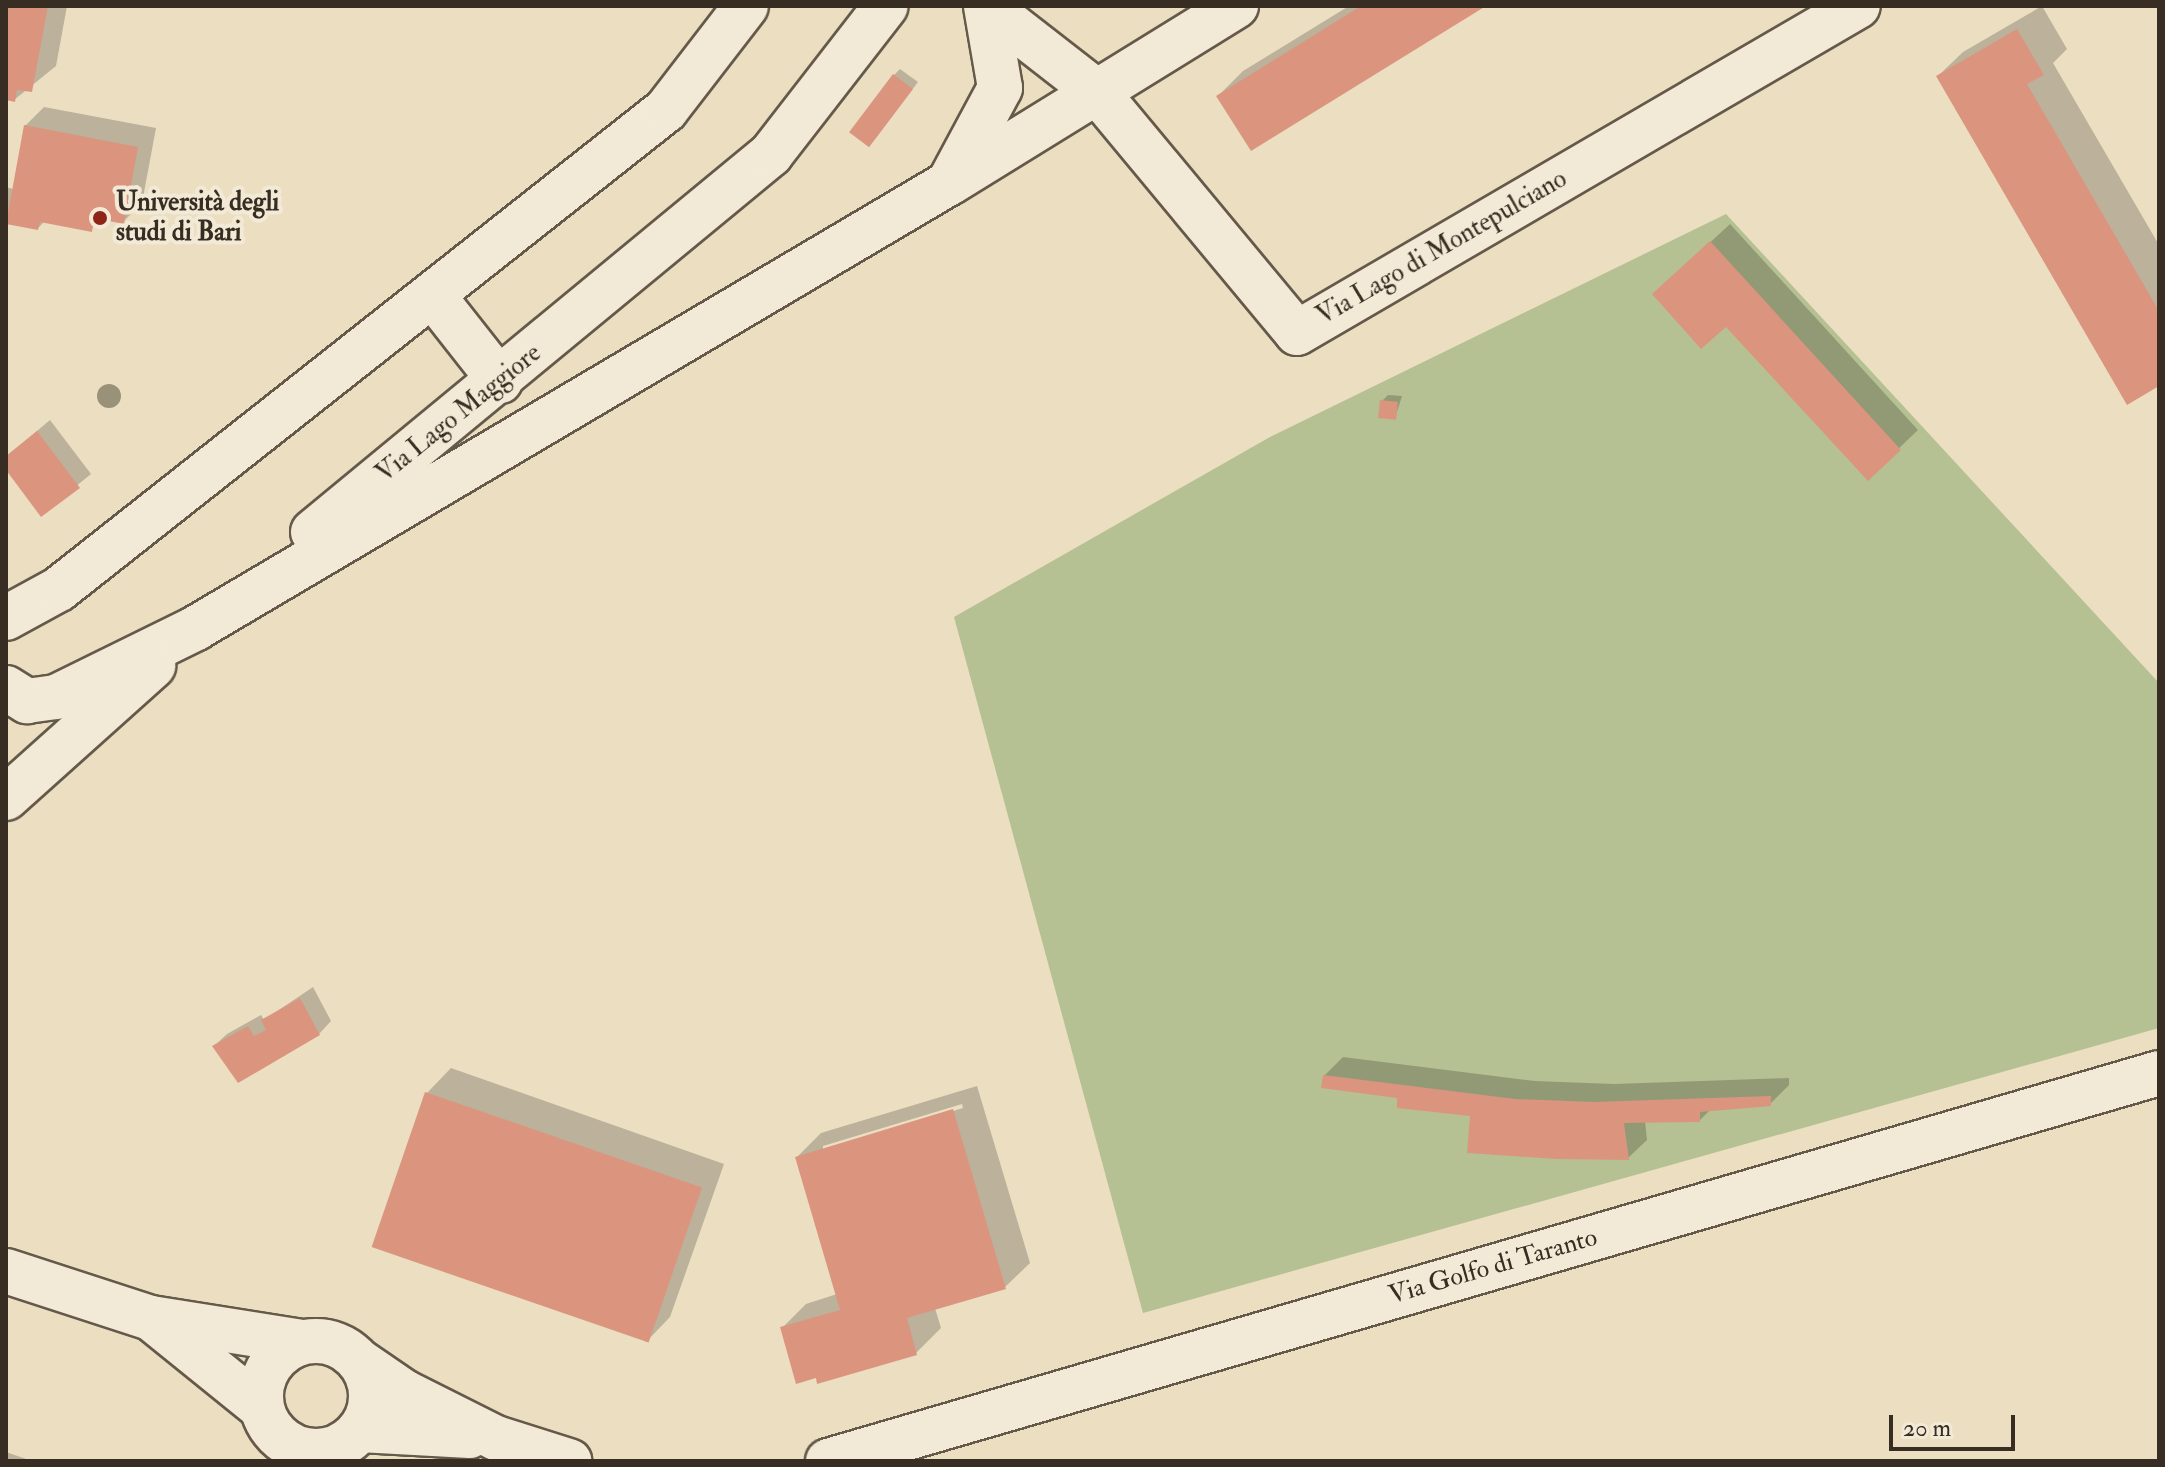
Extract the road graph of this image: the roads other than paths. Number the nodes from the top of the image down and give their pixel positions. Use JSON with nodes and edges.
{"nodes":[{"id":1,"x":746,"y":6,"type":"edge"},
{"id":2,"x":886,"y":6,"type":"edge"},
{"id":3,"x":1236,"y":6,"type":"edge"},
{"id":4,"x":1858,"y":6,"type":"edge"},
{"id":5,"x":988,"y":7,"type":"edge"},
{"id":6,"x":1097,"y":92,"type":"junction"},
{"id":7,"x":949,"y":183,"type":"junction"},
{"id":8,"x":434,"y":297,"type":"junction"},
{"id":9,"x":500,"y":381,"type":"junction"},
{"id":10,"x":59,"y":589,"type":"junction"},
{"id":11,"x":6,"y":618,"type":"edge"},
{"id":12,"x":196,"y":628,"type":"junction"},
{"id":13,"x":6,"y":653,"type":"edge"},
{"id":14,"x":6,"y":688,"type":"edge"},
{"id":15,"x":6,"y":798,"type":"edge"},
{"id":16,"x":2159,"y":1073,"type":"edge"},
{"id":17,"x":6,"y":1271,"type":"edge"},
{"id":18,"x":151,"y":1318,"type":"junction"},
{"id":19,"x":302,"y":1342,"type":"junction"},
{"id":20,"x":359,"y":1361,"type":"junction"},
{"id":21,"x":271,"y":1435,"type":"edge"},
{"id":22,"x":496,"y":1438,"type":"junction"},
{"id":23,"x":342,"y":1446,"type":"edge"},
{"id":24,"x":569,"y":1461,"type":"edge"},
{"id":25,"x":828,"y":1461,"type":"edge"}],
"edges":[{"from":1,"to":8,"type":"street"},
{"from":2,"to":9,"type":"street","name":"Via Lago Maggiore"},
{"from":3,"to":6,"type":"street"},
{"from":4,"to":6,"type":"street","name":"Via Lago di Montepulciano"},
{"from":5,"to":6,"type":"street"},
{"from":5,"to":7,"type":"street"},
{"from":6,"to":7,"type":"street"},
{"from":7,"to":12,"type":"street"},
{"from":8,"to":9,"type":"street"},
{"from":8,"to":10,"type":"street"},
{"from":9,"to":12,"type":"street","name":"Via Lago Maggiore"},
{"from":10,"to":11,"type":"street"},
{"from":10,"to":13,"type":"street"},
{"from":12,"to":14,"type":"street"},
{"from":12,"to":15,"type":"street","name":"Via Lago Maggiore"},
{"from":16,"to":25,"type":"street","name":"Via Golfo di Taranto"},
{"from":17,"to":18,"type":"street"},
{"from":18,"to":19,"type":"street"},
{"from":18,"to":21,"type":"street"},
{"from":19,"to":20,"type":"street"},
{"from":19,"to":21,"type":"street"},
{"from":20,"to":22,"type":"street"},
{"from":20,"to":23,"type":"street"},
{"from":21,"to":23,"type":"street"},
{"from":22,"to":23,"type":"street"},
{"from":22,"to":24,"type":"street"}]}
